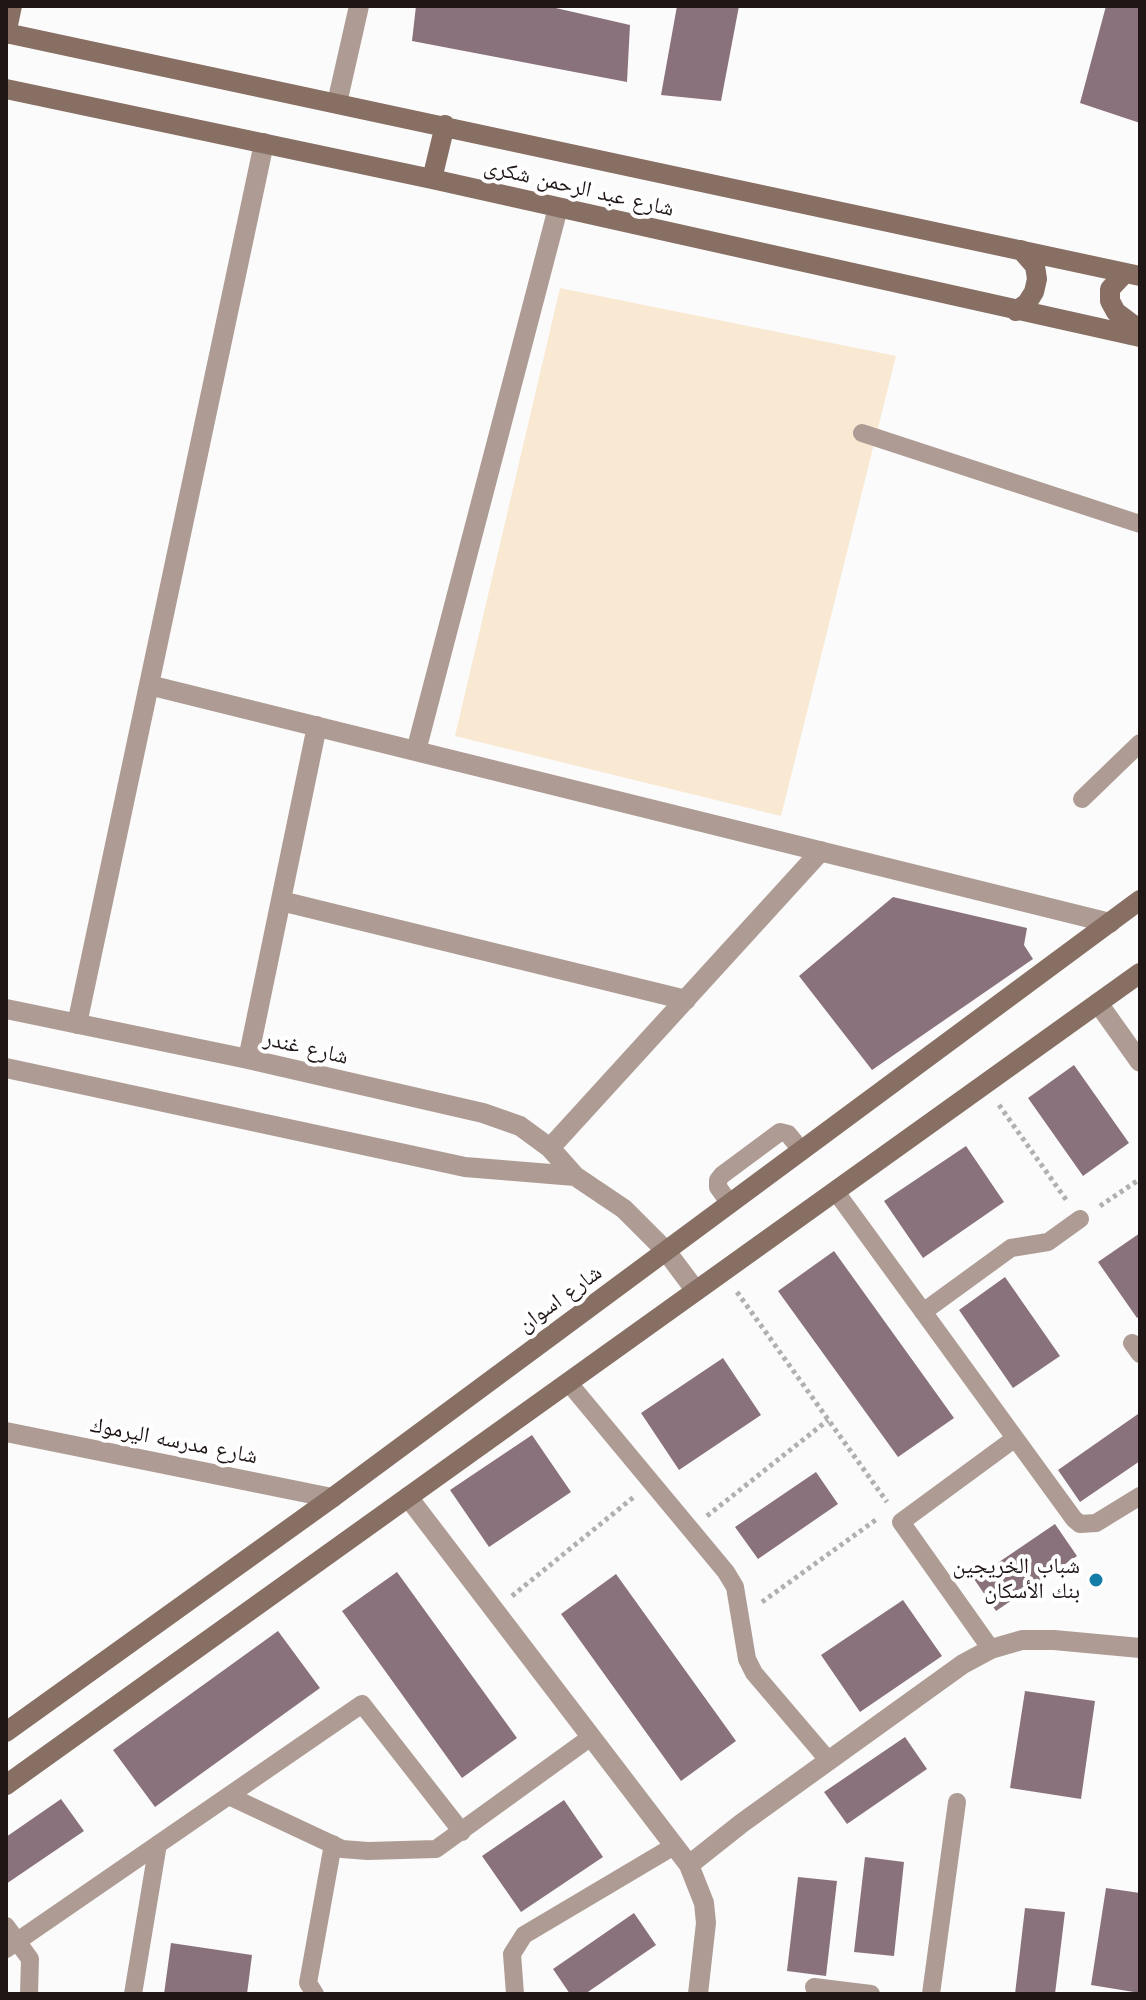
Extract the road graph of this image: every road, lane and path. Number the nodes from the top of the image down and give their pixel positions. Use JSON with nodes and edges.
{"nodes":[{"id":1,"x":12,"y":6,"type":"edge"},
{"id":2,"x":359,"y":6,"type":"edge"},
{"id":3,"x":6,"y":34,"type":"edge"},
{"id":4,"x":6,"y":89,"type":"edge"},
{"id":5,"x":337,"y":103,"type":"junction"},
{"id":6,"x":445,"y":125,"type":"junction"},
{"id":7,"x":264,"y":143,"type":"junction"},
{"id":8,"x":432,"y":179,"type":"junction"},
{"id":9,"x":558,"y":208,"type":"junction"},
{"id":10,"x":1021,"y":250,"type":"junction"},
{"id":11,"x":1133,"y":274,"type":"edge"},
{"id":12,"x":1016,"y":311,"type":"junction"},
{"id":13,"x":1140,"y":330,"type":"edge"},
{"id":14,"x":1140,"y":337,"type":"edge"},
{"id":15,"x":862,"y":433,"type":"dead end"},
{"id":16,"x":1140,"y":524,"type":"edge"},
{"id":17,"x":149,"y":685,"type":"junction"},
{"id":18,"x":317,"y":726,"type":"junction"},
{"id":19,"x":1140,"y":743,"type":"edge"},
{"id":20,"x":416,"y":751,"type":"junction"},
{"id":21,"x":1082,"y":799,"type":"dead end"},
{"id":22,"x":821,"y":851,"type":"junction"},
{"id":23,"x":1140,"y":900,"type":"edge"},
{"id":24,"x":281,"y":901,"type":"junction"},
{"id":25,"x":1110,"y":923,"type":"junction"},
{"id":26,"x":1140,"y":973,"type":"edge"},
{"id":27,"x":686,"y":1000,"type":"junction"},
{"id":28,"x":1098,"y":1003,"type":"junction"},
{"id":29,"x":6,"y":1009,"type":"edge"},
{"id":30,"x":77,"y":1024,"type":"junction"},
{"id":31,"x":248,"y":1059,"type":"junction"},
{"id":32,"x":1140,"y":1062,"type":"edge"},
{"id":33,"x":6,"y":1068,"type":"edge"},
{"id":34,"x":985,"y":1084,"type":"junction"},
{"id":35,"x":550,"y":1148,"type":"junction"},
{"id":36,"x":575,"y":1176,"type":"junction"},
{"id":37,"x":1140,"y":1179,"type":"edge"},
{"id":38,"x":836,"y":1192,"type":"junction"},
{"id":39,"x":1080,"y":1219,"type":"junction"},
{"id":40,"x":666,"y":1251,"type":"junction"},
{"id":41,"x":722,"y":1272,"type":"junction"},
{"id":42,"x":696,"y":1291,"type":"junction"},
{"id":43,"x":923,"y":1312,"type":"junction"},
{"id":44,"x":568,"y":1382,"type":"junction"},
{"id":45,"x":828,"y":1420,"type":"junction"},
{"id":46,"x":6,"y":1432,"type":"edge"},
{"id":47,"x":1014,"y":1439,"type":"junction"},
{"id":48,"x":651,"y":1482,"type":"junction"},
{"id":49,"x":1140,"y":1496,"type":"edge"},
{"id":50,"x":408,"y":1497,"type":"junction"},
{"id":51,"x":332,"y":1498,"type":"junction"},
{"id":52,"x":896,"y":1515,"type":"junction"},
{"id":53,"x":690,"y":1529,"type":"junction"},
{"id":54,"x":494,"y":1610,"type":"junction"},
{"id":55,"x":741,"y":1617,"type":"junction"},
{"id":56,"x":1140,"y":1648,"type":"edge"},
{"id":57,"x":991,"y":1649,"type":"junction"},
{"id":58,"x":6,"y":1732,"type":"edge"},
{"id":59,"x":591,"y":1737,"type":"junction"},
{"id":60,"x":829,"y":1761,"type":"junction"},
{"id":61,"x":6,"y":1785,"type":"edge"},
{"id":62,"x":229,"y":1796,"type":"junction"},
{"id":63,"x":957,"y":1802,"type":"dead end"},
{"id":64,"x":462,"y":1832,"type":"junction"},
{"id":65,"x":158,"y":1844,"type":"junction"},
{"id":66,"x":333,"y":1844,"type":"junction"},
{"id":67,"x":674,"y":1846,"type":"junction"},
{"id":68,"x":689,"y":1865,"type":"junction"},
{"id":69,"x":10,"y":1939,"type":"edge"},
{"id":70,"x":814,"y":1987,"type":"dead end"},
{"id":71,"x":29,"y":1994,"type":"edge"},
{"id":72,"x":133,"y":1994,"type":"edge"},
{"id":73,"x":315,"y":1994,"type":"edge"},
{"id":74,"x":515,"y":1994,"type":"edge"},
{"id":75,"x":698,"y":1994,"type":"edge"},
{"id":76,"x":871,"y":1994,"type":"edge"},
{"id":77,"x":931,"y":1994,"type":"edge"}],
"edges":[{"from":1,"to":3,"type":"street"},
{"from":2,"to":5,"type":"street"},
{"from":3,"to":5,"type":"street","name":"شارع عبد الرحمن شكرى"},
{"from":4,"to":7,"type":"street","name":"شارع عبد الرحمن شكرى"},
{"from":5,"to":6,"type":"street","name":"شارع عبد الرحمن شكرى"},
{"from":6,"to":8,"type":"street"},
{"from":6,"to":10,"type":"street","name":"شارع عبد الرحمن شكرى"},
{"from":7,"to":8,"type":"street","name":"شارع عبد الرحمن شكرى"},
{"from":7,"to":17,"type":"street"},
{"from":8,"to":9,"type":"street","name":"شارع عبد الرحمن شكرى"},
{"from":9,"to":12,"type":"street","name":"شارع عبد الرحمن شكرى"},
{"from":9,"to":20,"type":"street"},
{"from":10,"to":11,"type":"street","name":"شارع عبد الرحمن شكرى"},
{"from":10,"to":12,"type":"street"},
{"from":11,"to":13,"type":"street"},
{"from":12,"to":14,"type":"street","name":"شارع عبد الرحمن شكرى"},
{"from":15,"to":16,"type":"lane"},
{"from":17,"to":18,"type":"street"},
{"from":17,"to":30,"type":"street"},
{"from":18,"to":20,"type":"street"},
{"from":18,"to":24,"type":"street"},
{"from":19,"to":21,"type":"lane"},
{"from":20,"to":22,"type":"street"},
{"from":22,"to":25,"type":"street"},
{"from":22,"to":27,"type":"street"},
{"from":23,"to":25,"type":"street","name":"شارع اسوان"},
{"from":24,"to":27,"type":"street"},
{"from":24,"to":31,"type":"street"},
{"from":25,"to":40,"type":"street","name":"شارع اسوان"},
{"from":26,"to":28,"type":"street"},
{"from":27,"to":35,"type":"street"},
{"from":28,"to":32,"type":"street"},
{"from":28,"to":34,"type":"street"},
{"from":29,"to":30,"type":"street","name":"شارع غندر"},
{"from":30,"to":31,"type":"street","name":"شارع غندر"},
{"from":31,"to":35,"type":"street","name":"شارع غندر"},
{"from":33,"to":36,"type":"street","name":"شارع غندر"},
{"from":34,"to":38,"type":"street"},
{"from":34,"to":39,"type":"path"},
{"from":35,"to":36,"type":"street","name":"شارع غندر"},
{"from":36,"to":40,"type":"street","name":"شارع غندر"},
{"from":37,"to":39,"type":"path"},
{"from":38,"to":41,"type":"street"},
{"from":38,"to":43,"type":"lane"},
{"from":39,"to":43,"type":"lane"},
{"from":40,"to":42,"type":"street","name":"شارع غندر"},
{"from":40,"to":51,"type":"street","name":"شارع اسوان"},
{"from":41,"to":42,"type":"street"},
{"from":41,"to":45,"type":"path"},
{"from":42,"to":44,"type":"street"},
{"from":43,"to":47,"type":"lane"},
{"from":44,"to":48,"type":"lane"},
{"from":44,"to":50,"type":"street"},
{"from":45,"to":52,"type":"path"},
{"from":45,"to":53,"type":"path"},
{"from":46,"to":51,"type":"street","name":"شارع مدرسه اليرموك"},
{"from":47,"to":49,"type":"lane"},
{"from":47,"to":52,"type":"lane"},
{"from":48,"to":53,"type":"lane"},
{"from":48,"to":54,"type":"path"},
{"from":50,"to":54,"type":"street"},
{"from":50,"to":61,"type":"street"},
{"from":51,"to":58,"type":"street","name":"شارع اسوان"},
{"from":52,"to":55,"type":"path"},
{"from":52,"to":57,"type":"lane"},
{"from":53,"to":55,"type":"lane"},
{"from":54,"to":59,"type":"street"},
{"from":55,"to":60,"type":"lane"},
{"from":56,"to":57,"type":"street"},
{"from":57,"to":60,"type":"street"},
{"from":59,"to":64,"type":"lane"},
{"from":59,"to":67,"type":"street"},
{"from":60,"to":68,"type":"street"},
{"from":62,"to":64,"type":"lane"},
{"from":62,"to":65,"type":"lane"},
{"from":62,"to":66,"type":"lane"},
{"from":63,"to":77,"type":"lane"},
{"from":64,"to":66,"type":"lane"},
{"from":65,"to":69,"type":"lane"},
{"from":65,"to":72,"type":"lane"},
{"from":66,"to":73,"type":"lane"},
{"from":67,"to":68,"type":"street"},
{"from":67,"to":74,"type":"lane"},
{"from":68,"to":75,"type":"street"},
{"from":69,"to":71,"type":"lane"},
{"from":70,"to":76,"type":"lane"}]}
